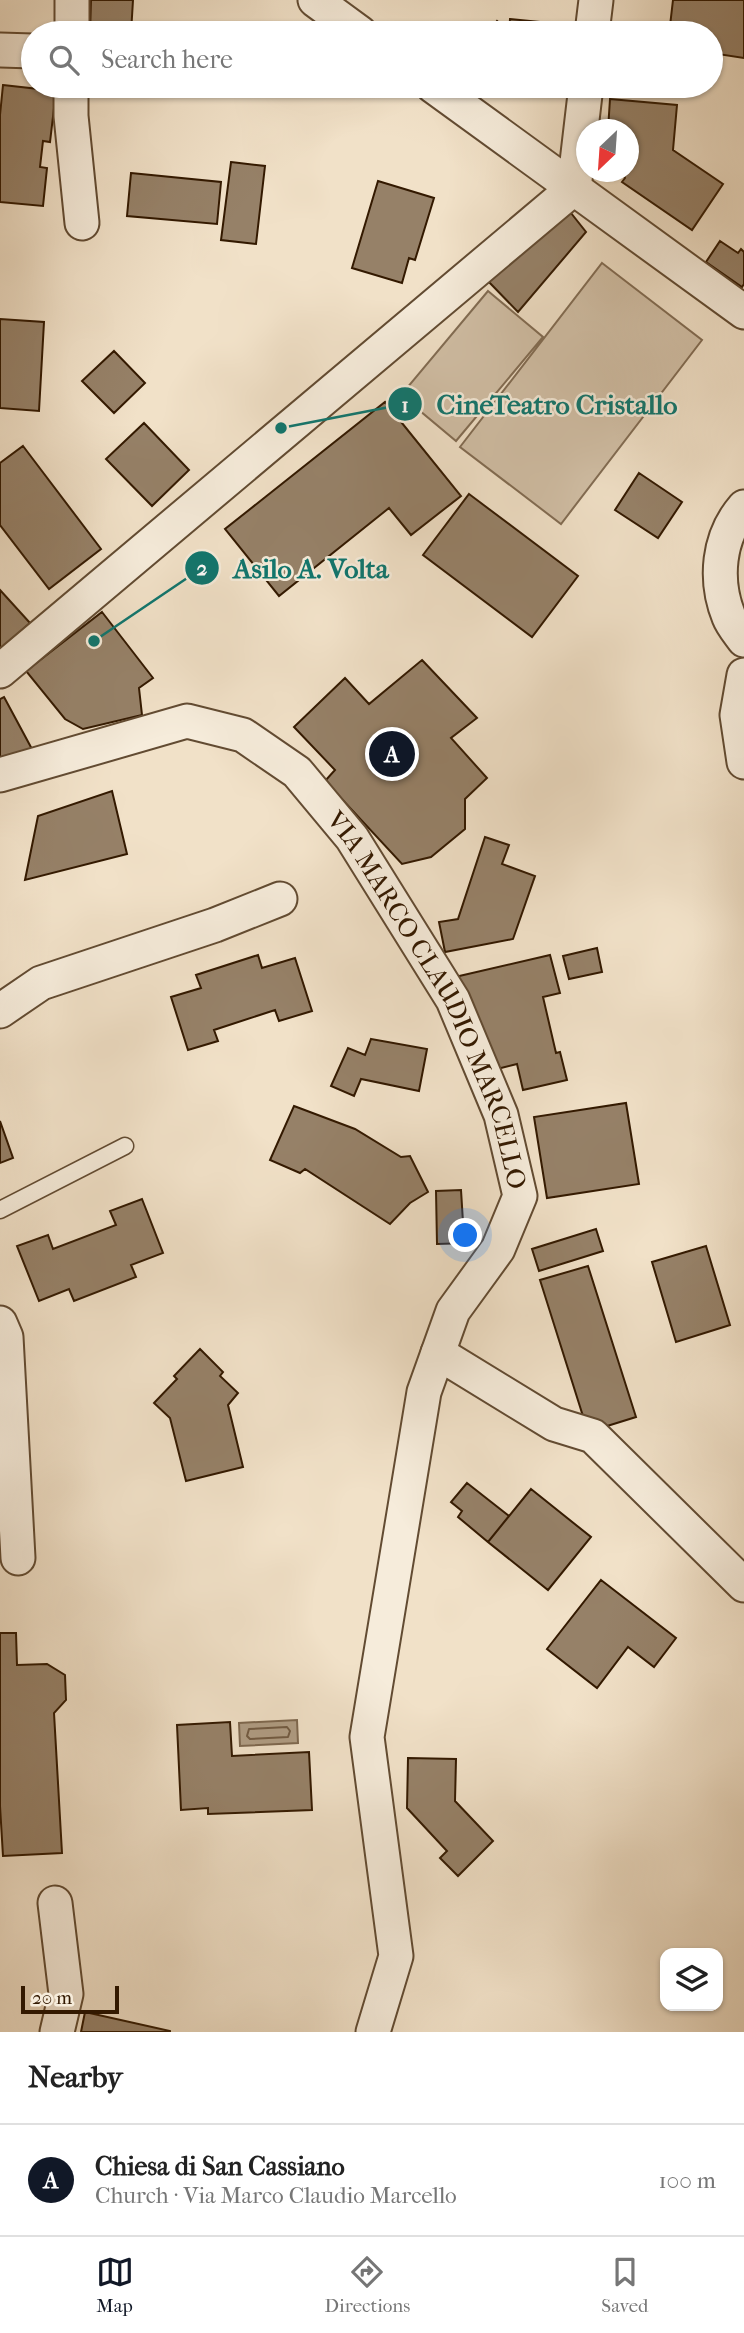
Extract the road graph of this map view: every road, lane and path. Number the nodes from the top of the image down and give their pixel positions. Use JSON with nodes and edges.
{"nodes":[{"id":1,"x":72,"y":0,"type":"edge"},
{"id":2,"x":314,"y":0,"type":"edge"},
{"id":3,"x":596,"y":0,"type":"edge"},
{"id":4,"x":72,"y":21,"type":"edge"},
{"id":5,"x":343,"y":21,"type":"edge"},
{"id":6,"x":593,"y":21,"type":"edge"},
{"id":7,"x":0,"y":50,"type":"edge"},
{"id":8,"x":21,"y":51,"type":"edge"},
{"id":9,"x":71,"y":98,"type":"edge"},
{"id":10,"x":450,"y":98,"type":"edge"},
{"id":11,"x":585,"y":98,"type":"edge"},
{"id":12,"x":574,"y":188,"type":"junction"},
{"id":13,"x":82,"y":223,"type":"dead end"},
{"id":14,"x":744,"y":312,"type":"edge"},
{"id":15,"x":744,"y":507,"type":"edge"},
{"id":16,"x":744,"y":640,"type":"edge"},
{"id":17,"x":0,"y":671,"type":"edge"},
{"id":18,"x":744,"y":675,"type":"edge"},
{"id":19,"x":744,"y":762,"type":"edge"},
{"id":20,"x":0,"y":775,"type":"edge"},
{"id":21,"x":280,"y":899,"type":"dead end"},
{"id":22,"x":0,"y":1011,"type":"edge"},
{"id":23,"x":125,"y":1146,"type":"dead end"},
{"id":24,"x":0,"y":1210,"type":"edge"},
{"id":25,"x":0,"y":1323,"type":"edge"},
{"id":26,"x":438,"y":1353,"type":"junction"},
{"id":27,"x":18,"y":1558,"type":"dead end"},
{"id":28,"x":744,"y":1585,"type":"edge"},
{"id":29,"x":55,"y":1903,"type":"dead end"},
{"id":30,"x":57,"y":2032,"type":"edge"},
{"id":31,"x":373,"y":2032,"type":"edge"}],
"edges":[{"from":1,"to":4,"type":"street"},
{"from":2,"to":5,"type":"street"},
{"from":3,"to":6,"type":"street"},
{"from":7,"to":8,"type":"street"},
{"from":9,"to":13,"type":"street"},
{"from":10,"to":12,"type":"street"},
{"from":11,"to":12,"type":"street"},
{"from":12,"to":14,"type":"street"},
{"from":12,"to":17,"type":"street"},
{"from":15,"to":16,"type":"street"},
{"from":18,"to":19,"type":"street"},
{"from":20,"to":26,"type":"street","name":"VIA MARCO CLAUDIO MARCELLO"},
{"from":21,"to":22,"type":"street"},
{"from":23,"to":24,"type":"lane"},
{"from":25,"to":27,"type":"street"},
{"from":26,"to":28,"type":"street"},
{"from":26,"to":31,"type":"street","name":"VIA MARCO CLAUDIO MARCELLO"},
{"from":29,"to":30,"type":"street"}]}
